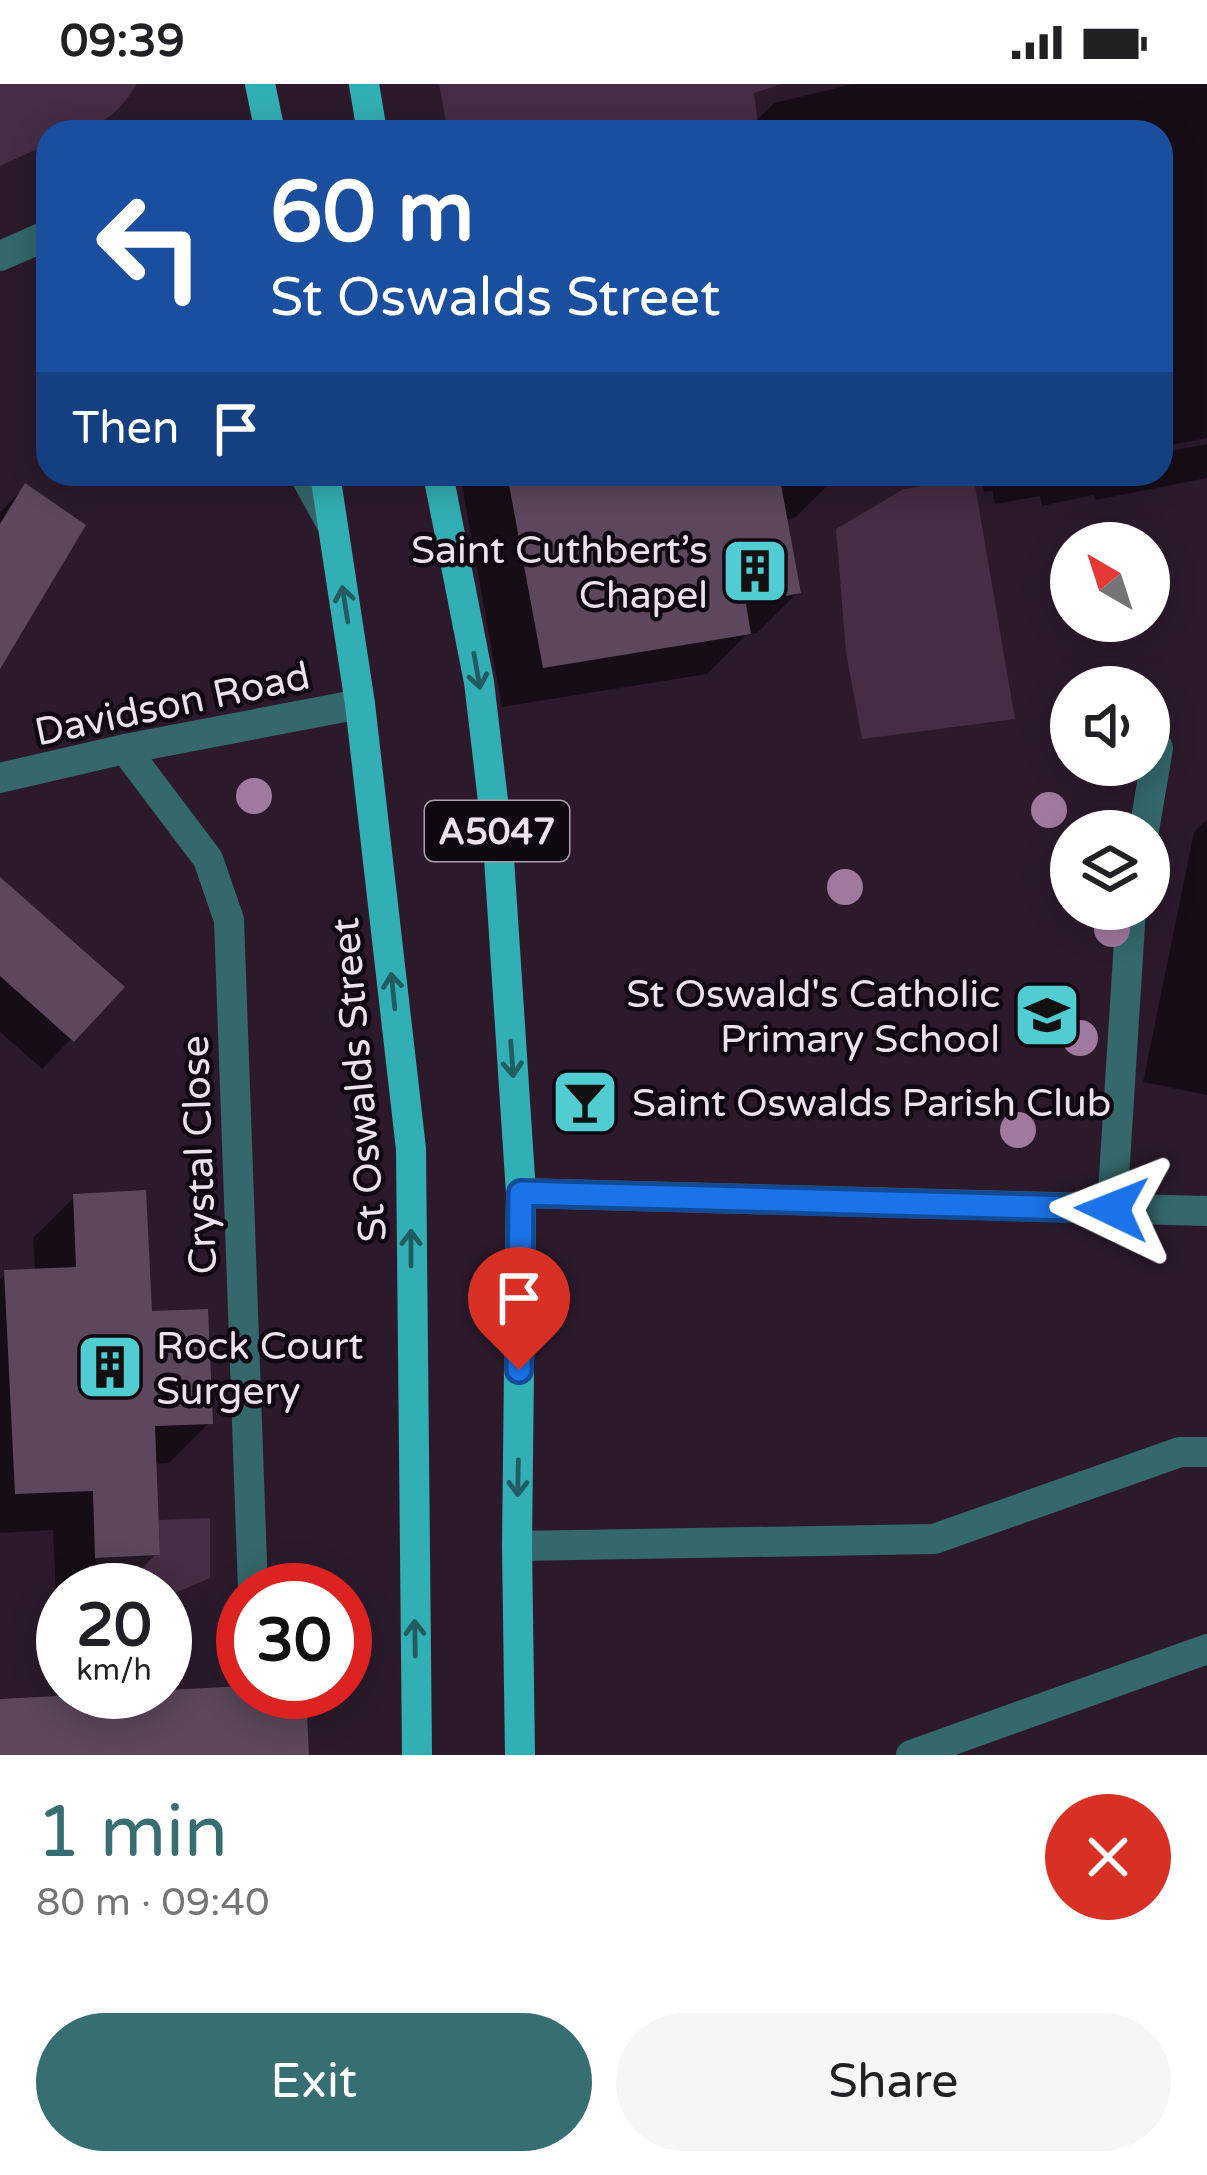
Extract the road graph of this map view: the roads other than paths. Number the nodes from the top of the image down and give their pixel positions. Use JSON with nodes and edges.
{"nodes":[{"id":1,"x":260,"y":84,"type":"edge"},
{"id":2,"x":364,"y":84,"type":"edge"},
{"id":3,"x":268,"y":120,"type":"edge"},
{"id":4,"x":370,"y":120,"type":"edge"},
{"id":5,"x":36,"y":240,"type":"edge"},
{"id":6,"x":0,"y":256,"type":"edge"},
{"id":7,"x":311,"y":486,"type":"edge"},
{"id":8,"x":327,"y":486,"type":"edge"},
{"id":9,"x":440,"y":486,"type":"edge"},
{"id":10,"x":334,"y":528,"type":"junction"},
{"id":11,"x":361,"y":704,"type":"junction"},
{"id":12,"x":125,"y":749,"type":"junction"},
{"id":13,"x":0,"y":778,"type":"edge"},
{"id":14,"x":1130,"y":930,"type":"edge"},
{"id":15,"x":521,"y":1193,"type":"junction"},
{"id":16,"x":1112,"y":1209,"type":"junction"},
{"id":17,"x":1207,"y":1211,"type":"edge"},
{"id":18,"x":1207,"y":1452,"type":"edge"},
{"id":19,"x":517,"y":1546,"type":"junction"},
{"id":20,"x":252,"y":1563,"type":"edge"},
{"id":21,"x":1207,"y":1649,"type":"edge"},
{"id":22,"x":417,"y":1755,"type":"edge"},
{"id":23,"x":520,"y":1755,"type":"edge"},
{"id":24,"x":911,"y":1755,"type":"edge"}],
"edges":[{"from":1,"to":3,"type":"main road"},
{"from":2,"to":4,"type":"main road"},
{"from":5,"to":6,"type":"street"},
{"from":7,"to":10,"type":"street"},
{"from":8,"to":10,"type":"main road","name":"St Oswalds Street","number":"A5047"},
{"from":9,"to":15,"type":"main road","number":"A5047","one_way":true},
{"from":11,"to":10,"type":"main road","name":"St Oswalds Street","number":"A5047","one_way":true},
{"from":11,"to":12,"type":"street","name":"Davidson Road"},
{"from":22,"to":11,"type":"main road","name":"St Oswalds Street","number":"A5047","one_way":true},
{"from":12,"to":13,"type":"street","name":"Davidson Road"},
{"from":12,"to":20,"type":"street","name":"Crystal Close"},
{"from":14,"to":16,"type":"street"},
{"from":15,"to":16,"type":"street"},
{"from":15,"to":19,"type":"main road","number":"A5047","one_way":true},
{"from":16,"to":17,"type":"street"},
{"from":18,"to":19,"type":"street"},
{"from":19,"to":23,"type":"main road","number":"A5047"},
{"from":21,"to":24,"type":"street"}]}
